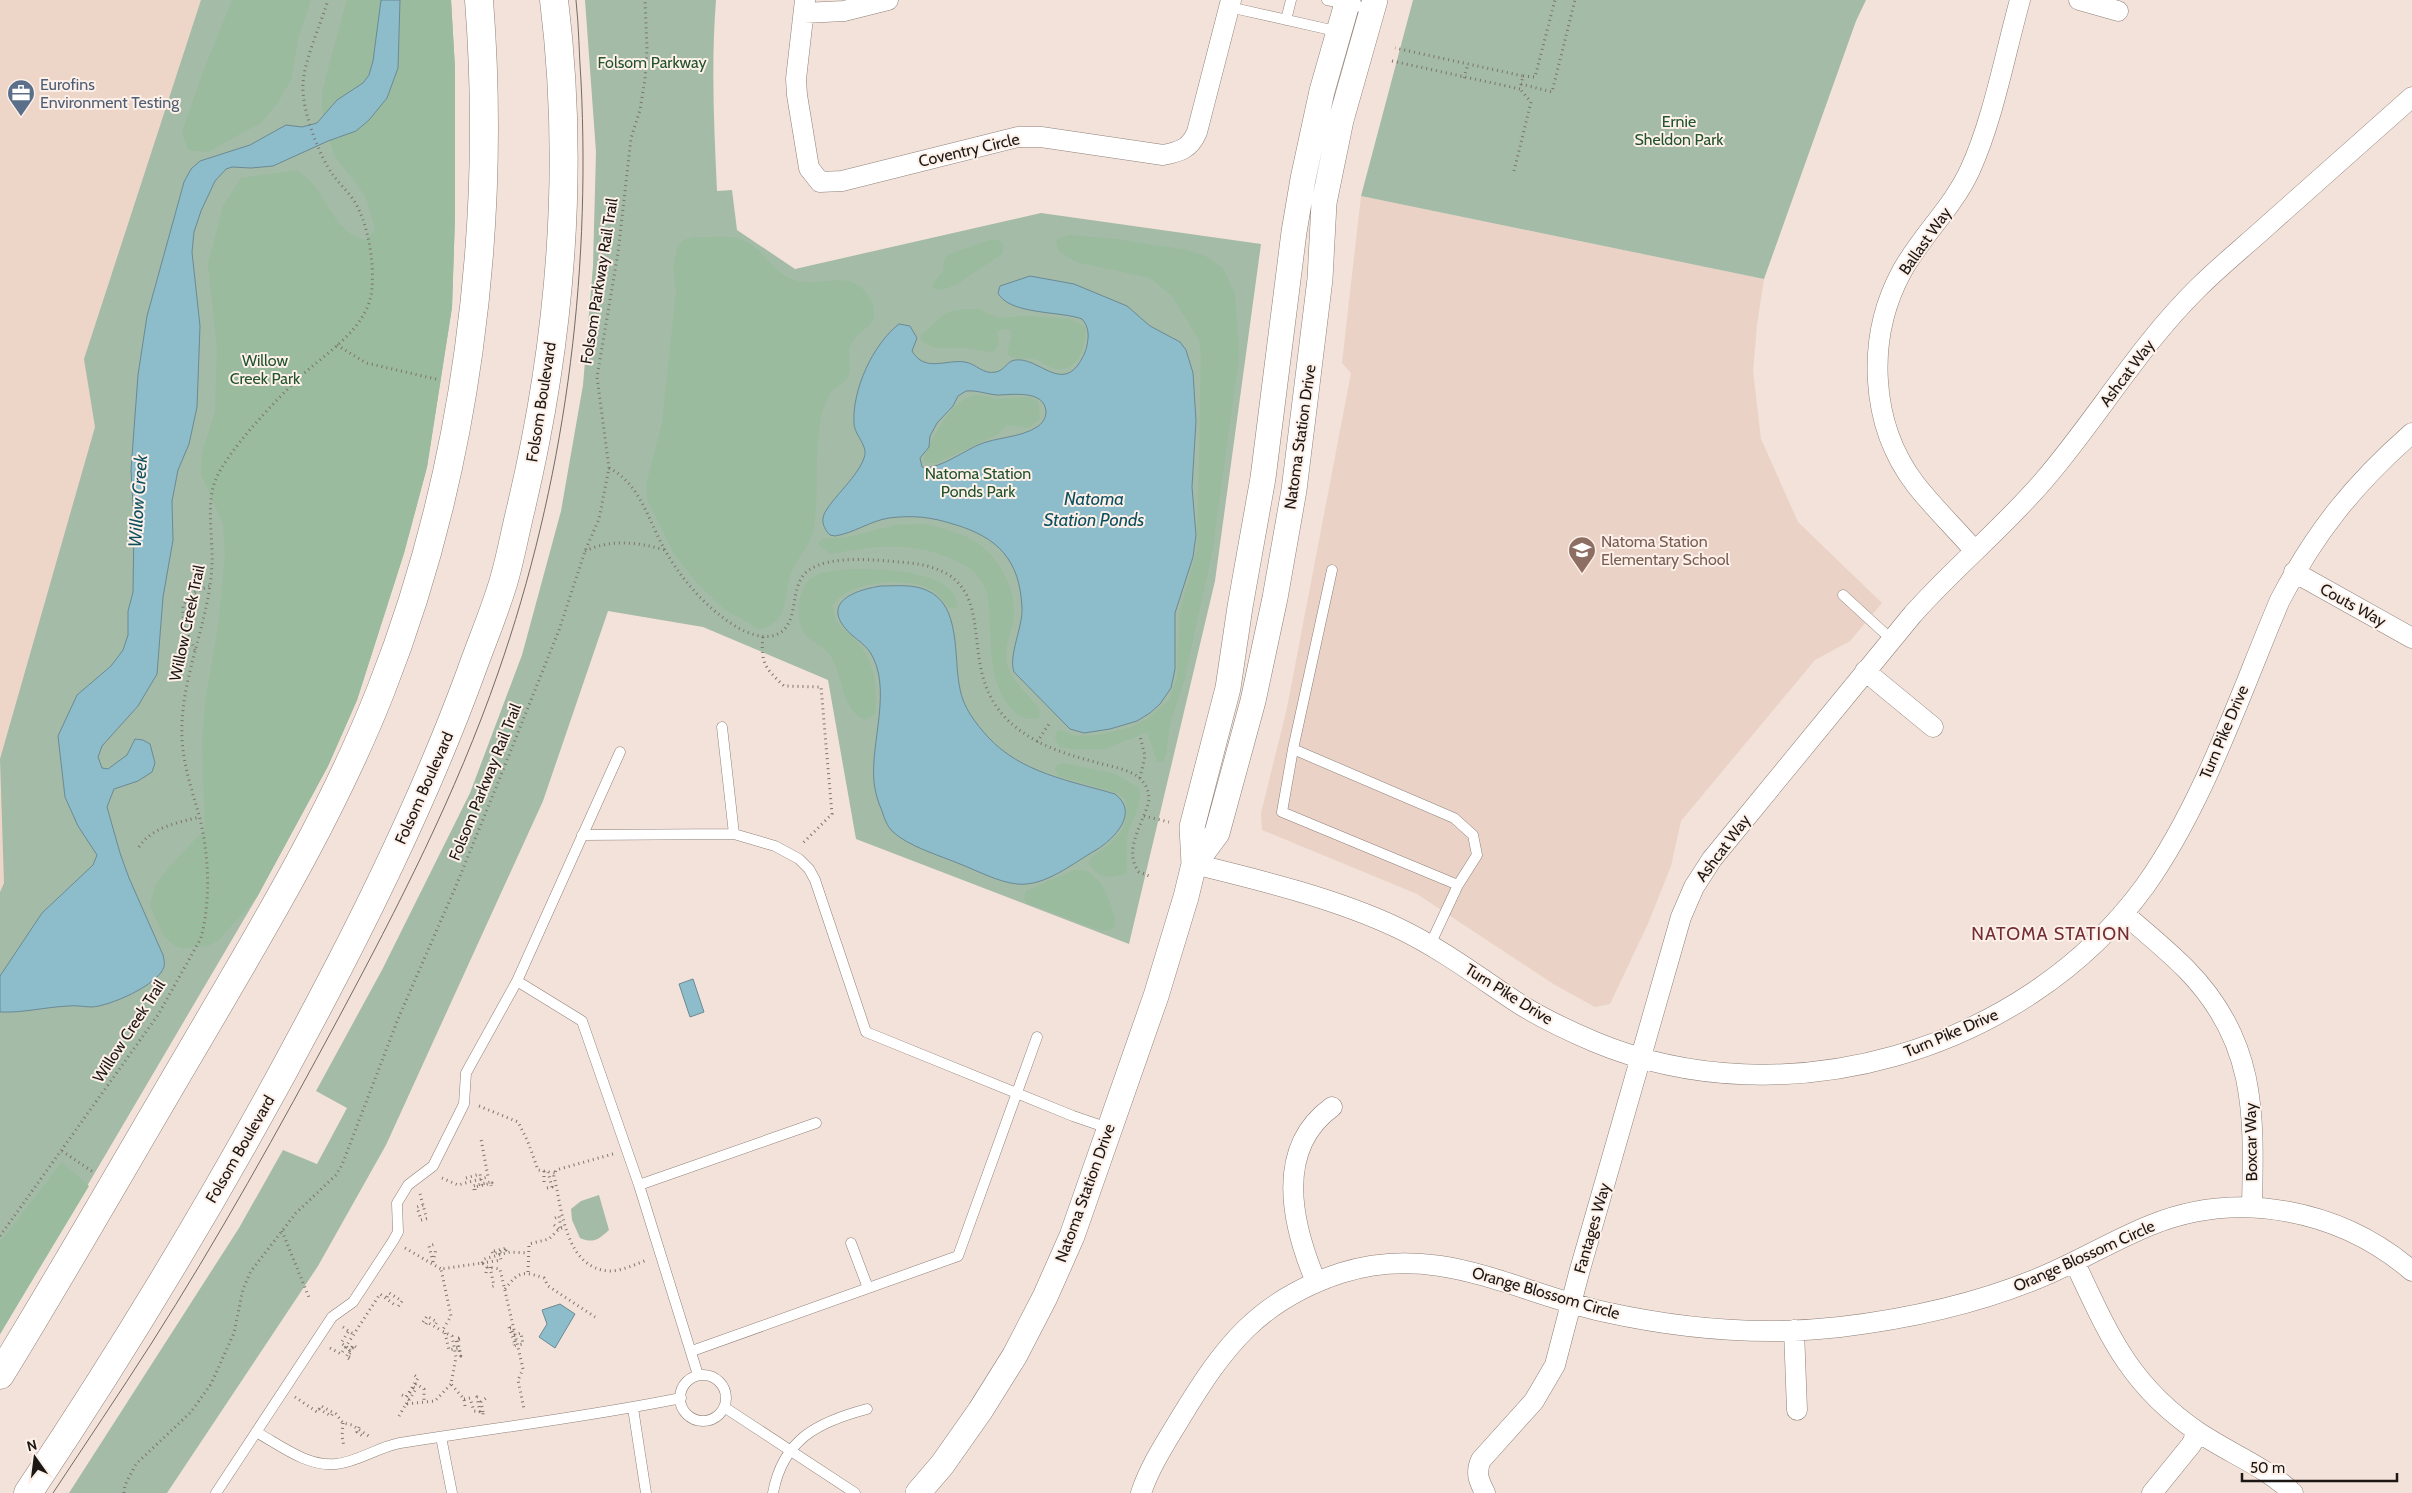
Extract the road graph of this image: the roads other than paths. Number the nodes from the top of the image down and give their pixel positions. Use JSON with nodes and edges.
{"nodes":[{"id":1,"x":479,"y":0,"type":"edge"},
{"id":2,"x":554,"y":0,"type":"edge"},
{"id":3,"x":888,"y":0,"type":"edge"},
{"id":4,"x":1291,"y":0,"type":"edge"},
{"id":5,"x":2020,"y":0,"type":"edge"},
{"id":6,"x":2079,"y":0,"type":"edge"},
{"id":7,"x":1341,"y":1,"type":"edge"},
{"id":8,"x":1230,"y":3,"type":"edge"},
{"id":9,"x":1374,"y":4,"type":"edge"},
{"id":10,"x":804,"y":7,"type":"edge"},
{"id":11,"x":2118,"y":11,"type":"dead end"},
{"id":12,"x":1286,"y":20,"type":"junction"},
{"id":13,"x":1351,"y":34,"type":"junction"},
{"id":14,"x":2412,"y":97,"type":"edge"},
{"id":15,"x":2412,"y":433,"type":"edge"},
{"id":16,"x":1974,"y":550,"type":"junction"},
{"id":17,"x":1332,"y":570,"type":"dead end"},
{"id":18,"x":2294,"y":572,"type":"junction"},
{"id":19,"x":1843,"y":595,"type":"dead end"},
{"id":20,"x":2412,"y":638,"type":"edge"},
{"id":21,"x":1891,"y":640,"type":"junction"},
{"id":22,"x":1865,"y":671,"type":"junction"},
{"id":23,"x":722,"y":727,"type":"dead end"},
{"id":24,"x":1932,"y":727,"type":"dead end"},
{"id":25,"x":1293,"y":749,"type":"junction"},
{"id":26,"x":620,"y":752,"type":"dead end"},
{"id":27,"x":734,"y":834,"type":"junction"},
{"id":28,"x":582,"y":835,"type":"junction"},
{"id":29,"x":1194,"y":864,"type":"junction"},
{"id":30,"x":1458,"y":885,"type":"junction"},
{"id":31,"x":2123,"y":913,"type":"junction"},
{"id":32,"x":1430,"y":945,"type":"junction"},
{"id":33,"x":516,"y":981,"type":"junction"},
{"id":34,"x":1037,"y":1037,"type":"dead end"},
{"id":35,"x":1642,"y":1058,"type":"junction"},
{"id":36,"x":1016,"y":1091,"type":"junction"},
{"id":37,"x":1332,"y":1107,"type":"dead end"},
{"id":38,"x":816,"y":1123,"type":"dead end"},
{"id":39,"x":1108,"y":1128,"type":"junction"},
{"id":40,"x":640,"y":1185,"type":"junction"},
{"id":41,"x":2252,"y":1208,"type":"junction"},
{"id":42,"x":851,"y":1243,"type":"dead end"},
{"id":43,"x":2075,"y":1263,"type":"junction"},
{"id":44,"x":2412,"y":1271,"type":"edge"},
{"id":45,"x":1316,"y":1282,"type":"junction"},
{"id":46,"x":868,"y":1288,"type":"junction"},
{"id":47,"x":1571,"y":1302,"type":"junction"},
{"id":48,"x":1794,"y":1330,"type":"junction"},
{"id":49,"x":692,"y":1351,"type":"junction"},
{"id":50,"x":0,"y":1375,"type":"edge"},
{"id":51,"x":698,"y":1375,"type":"junction"},
{"id":52,"x":680,"y":1398,"type":"junction"},
{"id":53,"x":724,"y":1407,"type":"junction"},
{"id":54,"x":633,"y":1408,"type":"junction"},
{"id":55,"x":866,"y":1409,"type":"dead end"},
{"id":56,"x":1796,"y":1410,"type":"dead end"},
{"id":57,"x":256,"y":1432,"type":"junction"},
{"id":58,"x":2198,"y":1432,"type":"junction"},
{"id":59,"x":441,"y":1437,"type":"junction"},
{"id":60,"x":789,"y":1450,"type":"junction"},
{"id":61,"x":28,"y":1493,"type":"edge"},
{"id":62,"x":216,"y":1493,"type":"edge"},
{"id":63,"x":452,"y":1493,"type":"edge"},
{"id":64,"x":646,"y":1493,"type":"edge"},
{"id":65,"x":773,"y":1493,"type":"edge"},
{"id":66,"x":855,"y":1493,"type":"edge"},
{"id":67,"x":918,"y":1493,"type":"edge"},
{"id":68,"x":1141,"y":1493,"type":"edge"},
{"id":69,"x":1486,"y":1493,"type":"edge"},
{"id":70,"x":2152,"y":1493,"type":"edge"},
{"id":71,"x":2293,"y":1493,"type":"edge"}],
"edges":[{"from":1,"to":50,"type":"main road"},
{"from":2,"to":61,"type":"main road","name":"Folsom Boulevard"},
{"from":3,"to":10,"type":"street"},
{"from":4,"to":12,"type":"lane"},
{"from":5,"to":16,"type":"street","name":"Ballast Way"},
{"from":6,"to":11,"type":"street"},
{"from":7,"to":9,"type":"lane"},
{"from":7,"to":13,"type":"street","name":"Natoma Station Drive"},
{"from":8,"to":10,"type":"street","name":"Coventry Circle"},
{"from":8,"to":12,"type":"lane","name":"Coventry Circle"},
{"from":9,"to":13,"type":"street","name":"Natoma Station Drive"},
{"from":12,"to":13,"type":"lane","name":"Coventry Circle"},
{"from":13,"to":29,"type":"street","name":"Natoma Station Drive"},
{"from":13,"to":29,"type":"street","name":"Natoma Station Drive"},
{"from":14,"to":16,"type":"street","name":"Ashcat Way"},
{"from":15,"to":18,"type":"street","name":"Turn Pike Drive"},
{"from":16,"to":21,"type":"street","name":"Ashcat Way"},
{"from":17,"to":25,"type":"lane"},
{"from":18,"to":20,"type":"street","name":"Couts Way"},
{"from":18,"to":31,"type":"street","name":"Turn Pike Drive"},
{"from":19,"to":21,"type":"lane"},
{"from":21,"to":22,"type":"street","name":"Ashcat Way"},
{"from":22,"to":24,"type":"street"},
{"from":22,"to":35,"type":"street","name":"Ashcat Way"},
{"from":23,"to":27,"type":"lane"},
{"from":25,"to":30,"type":"lane"},
{"from":25,"to":30,"type":"lane"},
{"from":26,"to":28,"type":"lane"},
{"from":27,"to":28,"type":"lane"},
{"from":27,"to":36,"type":"lane"},
{"from":28,"to":33,"type":"lane"},
{"from":29,"to":32,"type":"street","name":"Turn Pike Drive"},
{"from":29,"to":39,"type":"street","name":"Natoma Station Drive"},
{"from":30,"to":32,"type":"lane"},
{"from":31,"to":35,"type":"street","name":"Turn Pike Drive"},
{"from":31,"to":41,"type":"street","name":"Boxcar Way"},
{"from":32,"to":35,"type":"street","name":"Turn Pike Drive"},
{"from":33,"to":40,"type":"lane"},
{"from":33,"to":57,"type":"lane"},
{"from":34,"to":36,"type":"lane"},
{"from":35,"to":47,"type":"street","name":"Fantages Way"},
{"from":36,"to":39,"type":"lane"},
{"from":36,"to":46,"type":"lane"},
{"from":37,"to":45,"type":"street"},
{"from":38,"to":40,"type":"lane"},
{"from":39,"to":67,"type":"street","name":"Natoma Station Drive"},
{"from":40,"to":49,"type":"lane"},
{"from":41,"to":43,"type":"street","name":"Orange Blossom Circle"},
{"from":41,"to":44,"type":"street","name":"Orange Blossom Circle"},
{"from":42,"to":46,"type":"lane"},
{"from":43,"to":48,"type":"street","name":"Orange Blossom Circle"},
{"from":43,"to":58,"type":"street"},
{"from":45,"to":47,"type":"street","name":"Orange Blossom Circle"},
{"from":45,"to":68,"type":"street","name":"Orange Blossom Circle"},
{"from":46,"to":49,"type":"lane"},
{"from":47,"to":48,"type":"street","name":"Orange Blossom Circle"},
{"from":47,"to":69,"type":"street","name":"Fantages Way"},
{"from":48,"to":56,"type":"street"},
{"from":49,"to":51,"type":"lane"},
{"from":51,"to":52,"type":"lane"},
{"from":51,"to":53,"type":"lane"},
{"from":52,"to":53,"type":"lane"},
{"from":52,"to":54,"type":"lane"},
{"from":53,"to":60,"type":"lane"},
{"from":54,"to":59,"type":"lane"},
{"from":54,"to":64,"type":"lane"},
{"from":55,"to":60,"type":"lane"},
{"from":57,"to":59,"type":"lane"},
{"from":57,"to":62,"type":"lane"},
{"from":58,"to":70,"type":"street"},
{"from":58,"to":71,"type":"street"},
{"from":59,"to":63,"type":"lane"},
{"from":60,"to":65,"type":"lane"},
{"from":60,"to":66,"type":"lane"}]}
